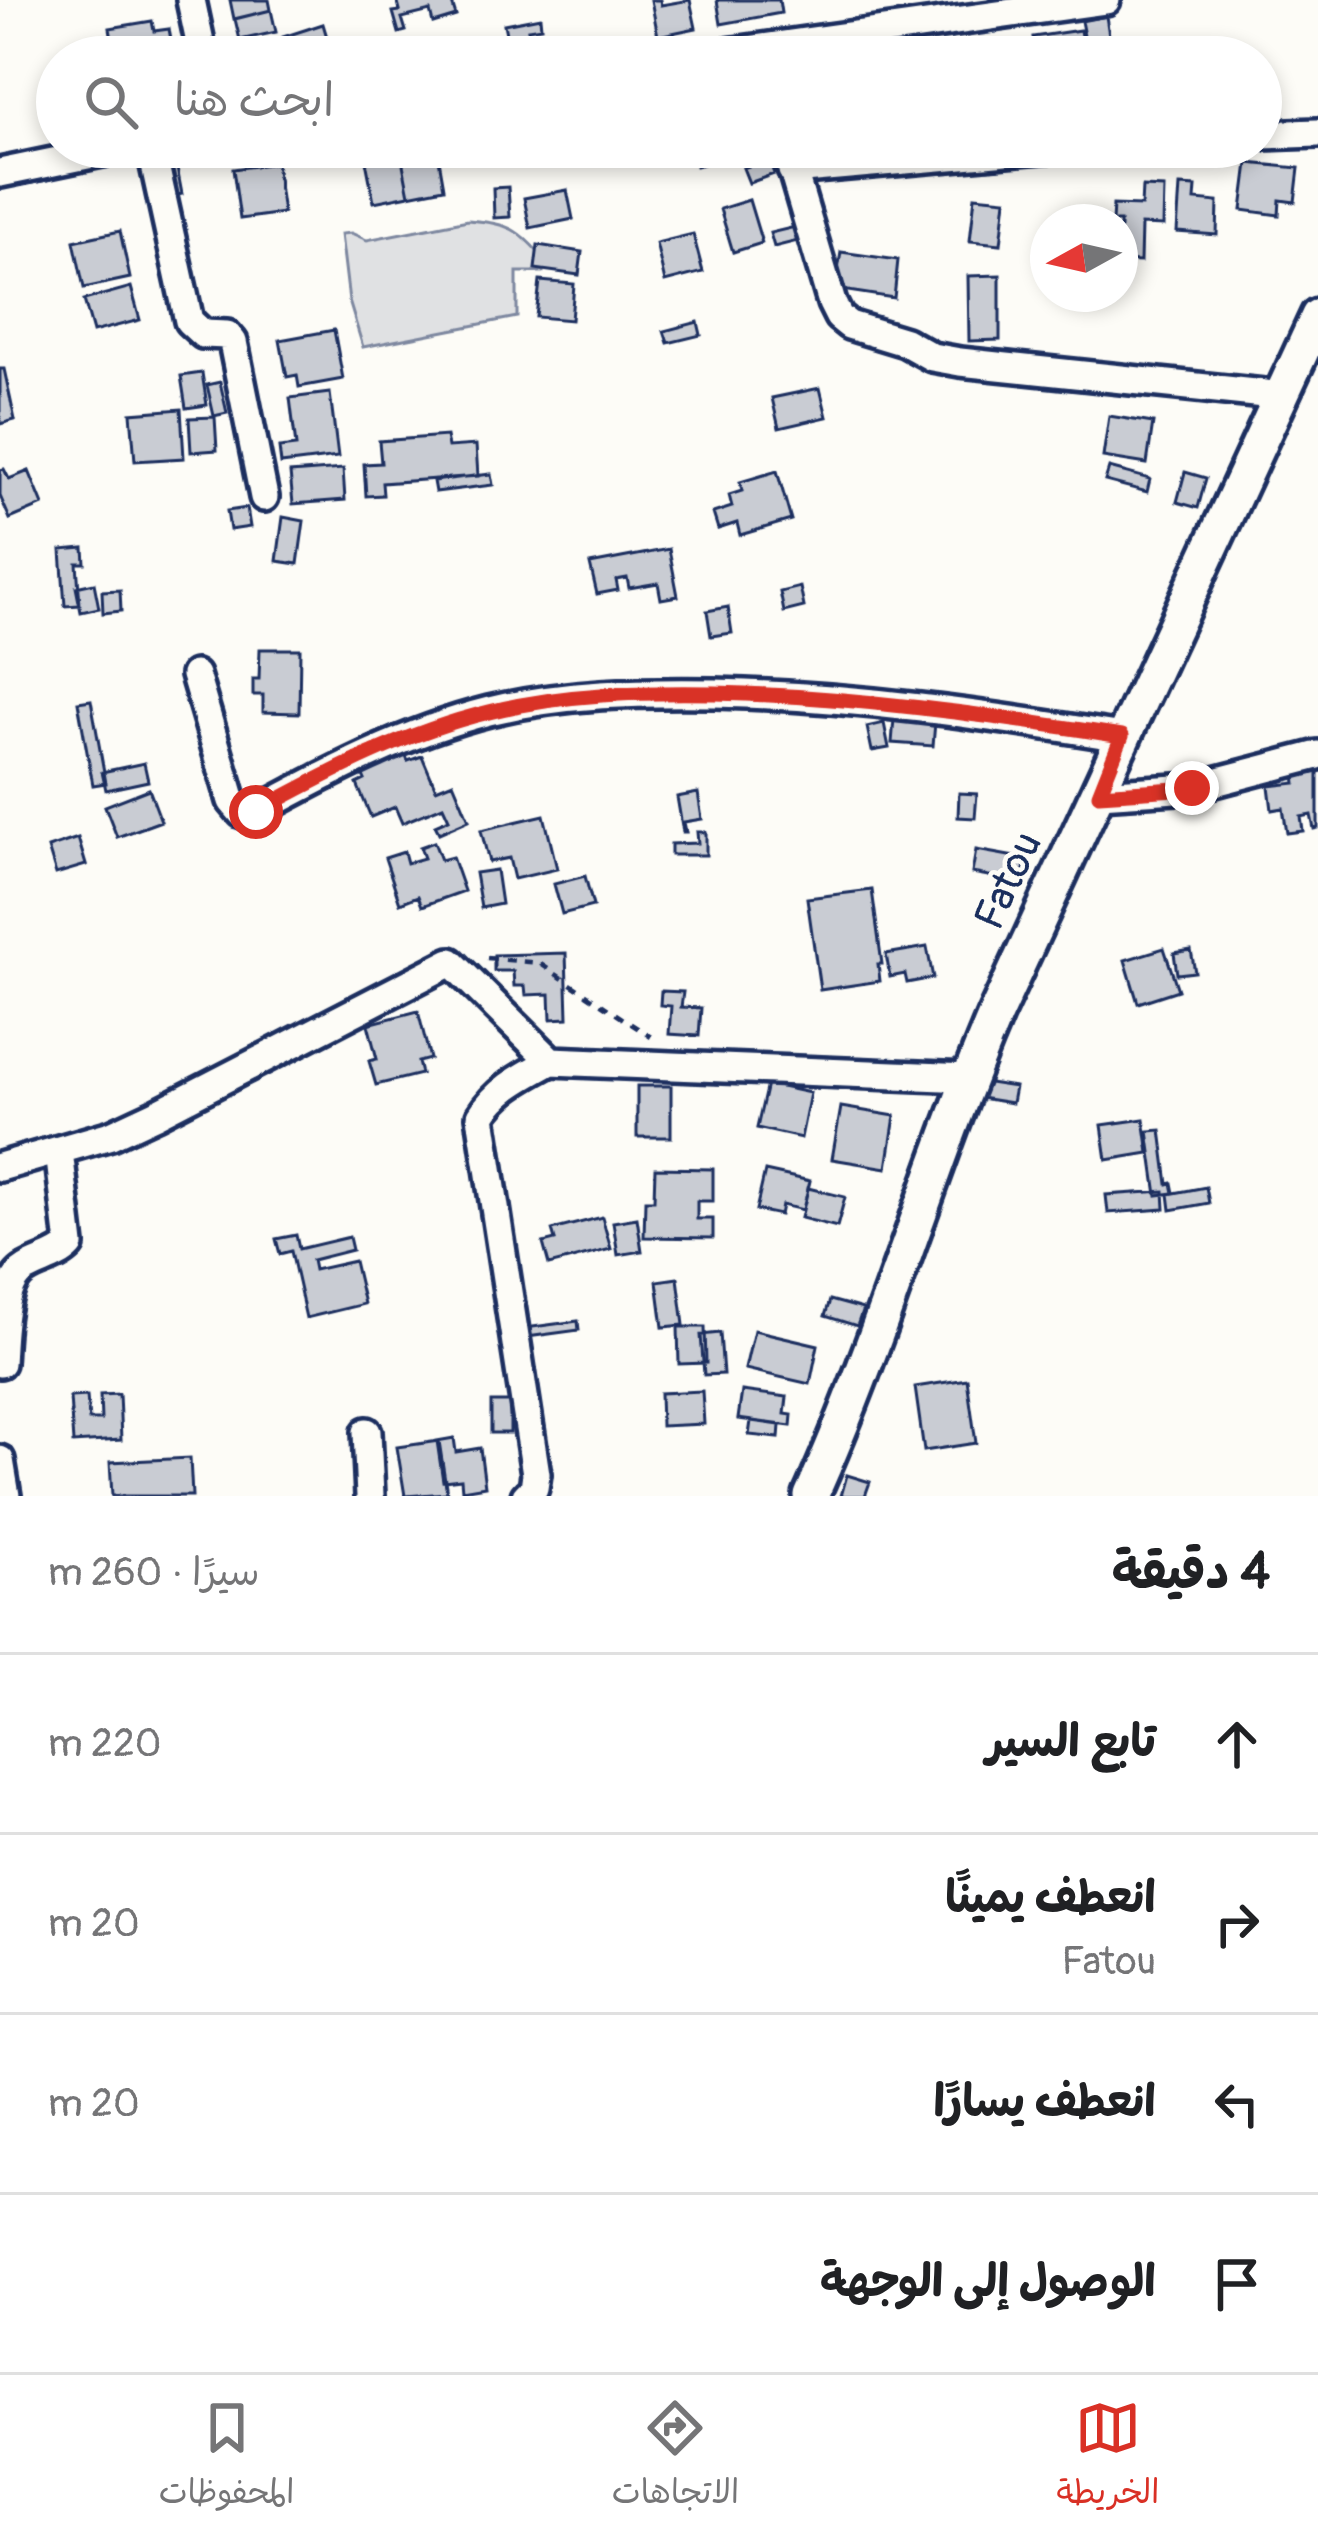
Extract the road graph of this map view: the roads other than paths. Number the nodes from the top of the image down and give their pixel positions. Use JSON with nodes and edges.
{"nodes":[{"id":1,"x":191,"y":0,"type":"edge"},
{"id":2,"x":1106,"y":0,"type":"edge"},
{"id":3,"x":199,"y":36,"type":"edge"},
{"id":4,"x":868,"y":36,"type":"edge"},
{"id":5,"x":1318,"y":134,"type":"edge"},
{"id":6,"x":1282,"y":135,"type":"edge"},
{"id":7,"x":36,"y":166,"type":"edge"},
{"id":8,"x":156,"y":168,"type":"edge"},
{"id":9,"x":792,"y":168,"type":"edge"},
{"id":10,"x":0,"y":173,"type":"edge"},
{"id":11,"x":1318,"y":316,"type":"edge"},
{"id":12,"x":1282,"y":396,"type":"junction"},
{"id":13,"x":264,"y":497,"type":"dead end"},
{"id":14,"x":195,"y":675,"type":"dead end"},
{"id":15,"x":1122,"y":736,"type":"junction"},
{"id":16,"x":1318,"y":755,"type":"edge"},
{"id":17,"x":1099,"y":794,"type":"junction"},
{"id":18,"x":551,"y":1061,"type":"junction"},
{"id":19,"x":968,"y":1078,"type":"junction"},
{"id":20,"x":59,"y":1151,"type":"junction"},
{"id":21,"x":0,"y":1167,"type":"edge"},
{"id":22,"x":0,"y":1363,"type":"edge"},
{"id":23,"x":367,"y":1432,"type":"dead end"},
{"id":24,"x":0,"y":1460,"type":"edge"},
{"id":25,"x":6,"y":1496,"type":"edge"},
{"id":26,"x":370,"y":1496,"type":"edge"},
{"id":27,"x":526,"y":1496,"type":"edge"},
{"id":28,"x":812,"y":1496,"type":"edge"}],
"edges":[{"from":1,"to":3,"type":"street"},
{"from":2,"to":4,"type":"street"},
{"from":5,"to":6,"type":"street"},
{"from":7,"to":10,"type":"street"},
{"from":8,"to":13,"type":"street"},
{"from":9,"to":12,"type":"street"},
{"from":11,"to":12,"type":"street","name":"Fatou"},
{"from":12,"to":15,"type":"street","name":"Fatou"},
{"from":14,"to":15,"type":"street"},
{"from":15,"to":17,"type":"street","name":"Fatou"},
{"from":16,"to":17,"type":"street"},
{"from":17,"to":19,"type":"street","name":"Fatou"},
{"from":18,"to":19,"type":"street"},
{"from":18,"to":20,"type":"street"},
{"from":18,"to":27,"type":"street"},
{"from":19,"to":28,"type":"street","name":"Fatou"},
{"from":20,"to":21,"type":"street"},
{"from":20,"to":22,"type":"street"},
{"from":23,"to":26,"type":"street"},
{"from":24,"to":25,"type":"street"}]}
